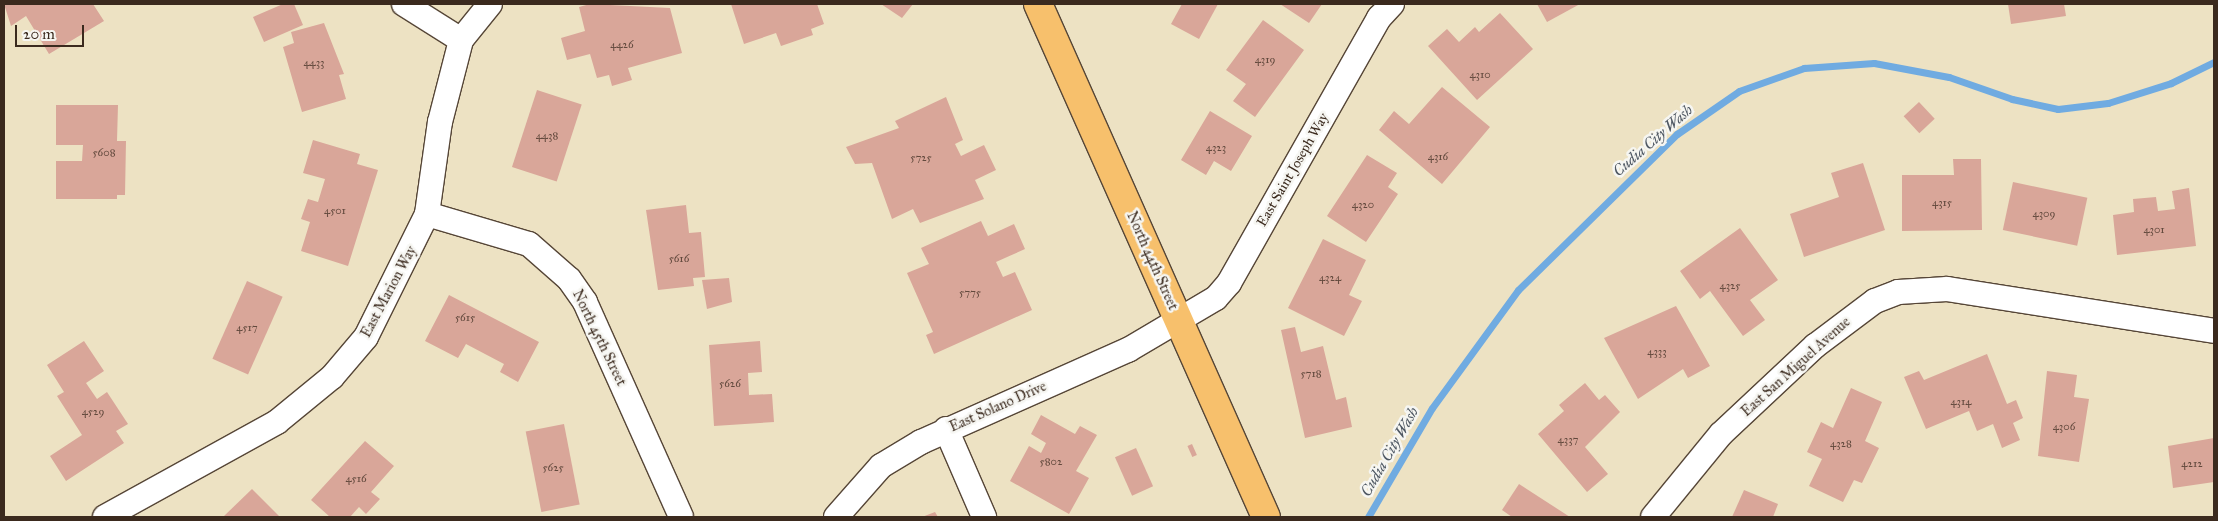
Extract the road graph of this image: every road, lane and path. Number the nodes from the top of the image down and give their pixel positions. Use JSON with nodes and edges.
{"nodes":[{"id":1,"x":404,"y":4,"type":"edge"},
{"id":2,"x":490,"y":4,"type":"edge"},
{"id":3,"x":1038,"y":4,"type":"edge"},
{"id":4,"x":1392,"y":4,"type":"edge"},
{"id":5,"x":461,"y":40,"type":"junction"},
{"id":6,"x":427,"y":214,"type":"junction"},
{"id":7,"x":1180,"y":323,"type":"junction"},
{"id":8,"x":2214,"y":331,"type":"edge"},
{"id":9,"x":946,"y":429,"type":"junction"},
{"id":10,"x":105,"y":517,"type":"edge"},
{"id":11,"x":681,"y":517,"type":"edge"},
{"id":12,"x":836,"y":517,"type":"edge"},
{"id":13,"x":984,"y":517,"type":"edge"},
{"id":14,"x":1266,"y":517,"type":"edge"},
{"id":15,"x":1653,"y":517,"type":"edge"}],
"edges":[{"from":1,"to":5,"type":"street"},
{"from":2,"to":5,"type":"street","name":"East Marion Way"},
{"from":3,"to":7,"type":"main road","name":"North 44th Street"},
{"from":4,"to":7,"type":"street","name":"East Saint Joseph Way"},
{"from":5,"to":6,"type":"street","name":"East Marion Way"},
{"from":6,"to":10,"type":"street","name":"East Marion Way"},
{"from":6,"to":11,"type":"street","name":"North 45th Street"},
{"from":7,"to":9,"type":"street","name":"East Solano Drive"},
{"from":7,"to":14,"type":"main road","name":"North 44th Street"},
{"from":8,"to":15,"type":"street","name":"East San Miguel Avenue"},
{"from":9,"to":12,"type":"street","name":"East Solano Drive"},
{"from":9,"to":13,"type":"street"}]}
